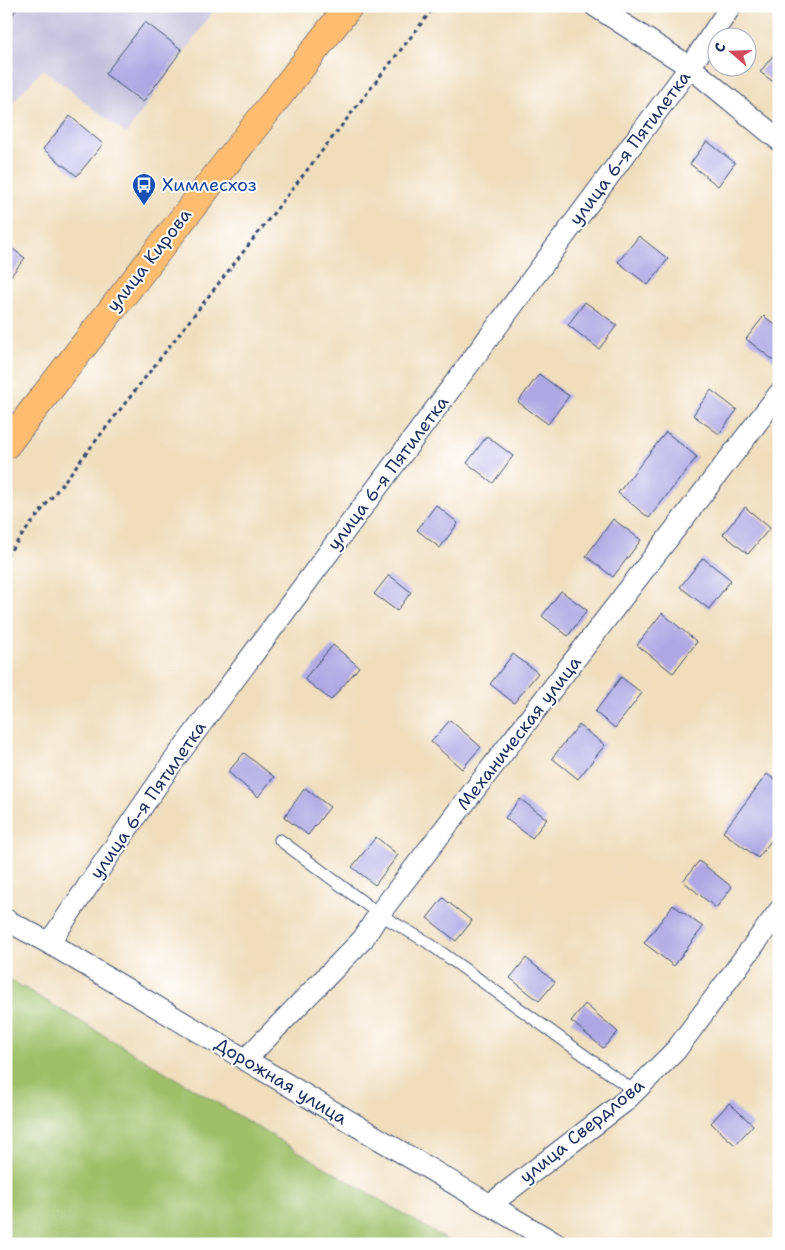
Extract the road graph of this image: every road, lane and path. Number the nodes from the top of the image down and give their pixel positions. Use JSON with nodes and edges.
{"nodes":[{"id":1,"x":349,"y":6,"type":"edge"},
{"id":2,"x":436,"y":6,"type":"edge"},
{"id":3,"x":595,"y":6,"type":"edge"},
{"id":4,"x":731,"y":6,"type":"edge"},
{"id":5,"x":690,"y":67,"type":"junction"},
{"id":6,"x":779,"y":140,"type":"edge"},
{"id":7,"x":779,"y":394,"type":"edge"},
{"id":8,"x":6,"y":445,"type":"edge"},
{"id":9,"x":6,"y":556,"type":"edge"},
{"id":10,"x":280,"y":840,"type":"dead end"},
{"id":11,"x":779,"y":911,"type":"edge"},
{"id":12,"x":379,"y":914,"type":"junction"},
{"id":13,"x":6,"y":920,"type":"edge"},
{"id":14,"x":49,"y":943,"type":"junction"},
{"id":15,"x":245,"y":1060,"type":"junction"},
{"id":16,"x":634,"y":1091,"type":"junction"},
{"id":17,"x":491,"y":1204,"type":"junction"},
{"id":18,"x":556,"y":1244,"type":"edge"}],
"edges":[{"from":1,"to":8,"type":"main road","name":"улица Кирова"},
{"from":2,"to":9,"type":"path"},
{"from":3,"to":5,"type":"street"},
{"from":4,"to":5,"type":"street","name":"улица 6-я Пятилетка"},
{"from":5,"to":6,"type":"street"},
{"from":5,"to":14,"type":"street","name":"улица 6-я Пятилетка"},
{"from":7,"to":12,"type":"street","name":"Механическая улица"},
{"from":10,"to":12,"type":"lane"},
{"from":11,"to":16,"type":"street","name":"улица Свердлова"},
{"from":12,"to":15,"type":"street","name":"Механическая улица"},
{"from":12,"to":16,"type":"lane"},
{"from":13,"to":14,"type":"street","name":"Дорожная улица"},
{"from":14,"to":15,"type":"street","name":"Дорожная улица"},
{"from":15,"to":17,"type":"street","name":"Дорожная улица"},
{"from":16,"to":17,"type":"street","name":"улица Свердлова"},
{"from":17,"to":18,"type":"street","name":"Дорожная улица"}]}
